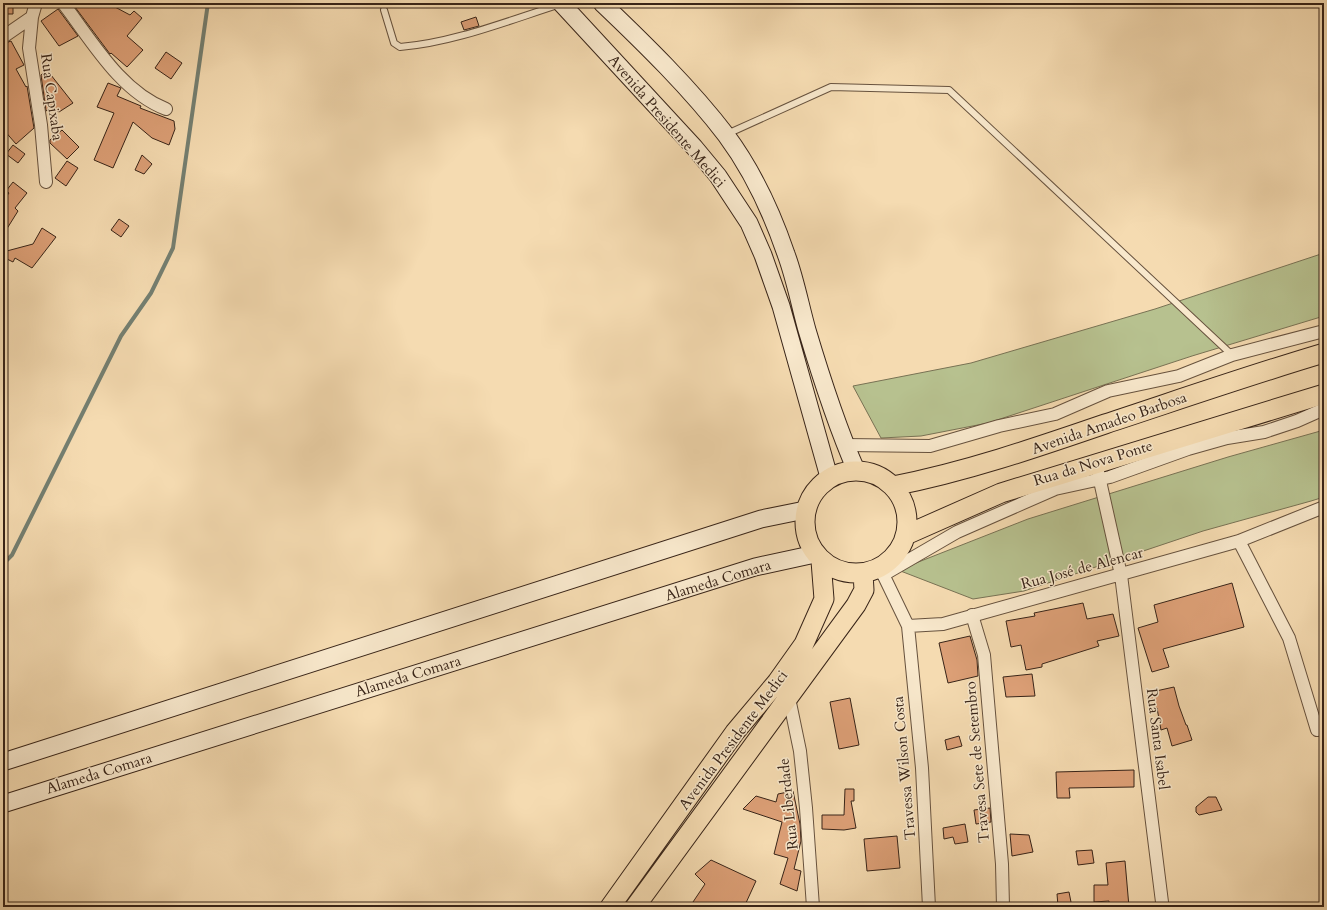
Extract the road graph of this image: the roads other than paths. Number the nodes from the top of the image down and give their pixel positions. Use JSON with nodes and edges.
{"nodes":[{"id":1,"x":36,"y":3,"type":"edge"},
{"id":2,"x":64,"y":3,"type":"edge"},
{"id":3,"x":562,"y":3,"type":"edge"},
{"id":4,"x":602,"y":3,"type":"edge"},
{"id":5,"x":384,"y":10,"type":"dead end"},
{"id":6,"x":32,"y":17,"type":"junction"},
{"id":7,"x":3,"y":37,"type":"edge"},
{"id":8,"x":166,"y":109,"type":"dead end"},
{"id":9,"x":726,"y":135,"type":"junction"},
{"id":10,"x":46,"y":182,"type":"dead end"},
{"id":11,"x":1324,"y":330,"type":"edge"},
{"id":12,"x":1324,"y":353,"type":"edge"},
{"id":13,"x":1232,"y":355,"type":"junction"},
{"id":14,"x":1324,"y":394,"type":"edge"},
{"id":15,"x":1324,"y":409,"type":"edge"},
{"id":16,"x":845,"y":445,"type":"junction"},
{"id":17,"x":856,"y":470,"type":"junction"},
{"id":18,"x":1098,"y":472,"type":"junction"},
{"id":19,"x":829,"y":477,"type":"junction"},
{"id":20,"x":893,"y":486,"type":"junction"},
{"id":21,"x":1324,"y":507,"type":"edge"},
{"id":22,"x":805,"y":510,"type":"junction"},
{"id":23,"x":906,"y":535,"type":"junction"},
{"id":24,"x":1239,"y":541,"type":"junction"},
{"id":25,"x":818,"y":557,"type":"junction"},
{"id":26,"x":875,"y":572,"type":"junction"},
{"id":27,"x":1121,"y":575,"type":"junction"},
{"id":28,"x":972,"y":615,"type":"junction"},
{"id":29,"x":908,"y":626,"type":"junction"},
{"id":30,"x":789,"y":698,"type":"junction"},
{"id":31,"x":1317,"y":730,"type":"dead end"},
{"id":32,"x":3,"y":762,"type":"edge"},
{"id":33,"x":3,"y":804,"type":"edge"},
{"id":34,"x":610,"y":907,"type":"edge"},
{"id":35,"x":635,"y":907,"type":"edge"},
{"id":36,"x":813,"y":907,"type":"edge"},
{"id":37,"x":929,"y":907,"type":"edge"},
{"id":38,"x":1003,"y":907,"type":"edge"},
{"id":39,"x":1161,"y":907,"type":"edge"}],
"edges":[{"from":1,"to":6,"type":"street","name":"Rua Capixaba"},
{"from":2,"to":8,"type":"street"},
{"from":3,"to":5,"type":"lane"},
{"from":3,"to":19,"type":"street","name":"Avenida Presidente Medici"},
{"from":4,"to":9,"type":"street","name":"Avenida Presidente Medici"},
{"from":6,"to":7,"type":"street"},
{"from":6,"to":10,"type":"street","name":"Rua Capixaba"},
{"from":9,"to":13,"type":"lane"},
{"from":9,"to":16,"type":"street","name":"Avenida Presidente Medici"},
{"from":11,"to":13,"type":"street"},
{"from":12,"to":20,"type":"main road","name":"Avenida Amadeo Barbosa"},
{"from":13,"to":16,"type":"street"},
{"from":14,"to":18,"type":"main road"},
{"from":15,"to":18,"type":"street","name":"Rua da Nova Ponte"},
{"from":16,"to":17,"type":"street","name":"Avenida Presidente Medici"},
{"from":17,"to":19,"type":"main road"},
{"from":17,"to":20,"type":"main road"},
{"from":18,"to":23,"type":"main road"},
{"from":18,"to":26,"type":"street","name":"Rua da Nova Ponte"},
{"from":18,"to":27,"type":"street","name":"Rua Santa Isabel"},
{"from":19,"to":22,"type":"main road"},
{"from":20,"to":23,"type":"main road"},
{"from":21,"to":24,"type":"street","name":"Rua José de Alencar"},
{"from":22,"to":25,"type":"main road"},
{"from":22,"to":32,"type":"street"},
{"from":23,"to":26,"type":"main road"},
{"from":24,"to":27,"type":"street","name":"Rua José de Alencar"},
{"from":24,"to":31,"type":"street"},
{"from":25,"to":26,"type":"main road"},
{"from":25,"to":33,"type":"street","name":"Alameda Comara"},
{"from":25,"to":34,"type":"main road","name":"Avenida Presidente Medici"},
{"from":26,"to":29,"type":"street"},
{"from":26,"to":30,"type":"main road","name":"Avenida Presidente Medici"},
{"from":27,"to":28,"type":"street","name":"Rua José de Alencar"},
{"from":27,"to":39,"type":"street","name":"Rua Santa Isabel"},
{"from":28,"to":29,"type":"street","name":"Rua José de Alencar"},
{"from":28,"to":38,"type":"street","name":"Travesa Sete de Setembro"},
{"from":29,"to":37,"type":"street","name":"Travessa Wilson Costa"},
{"from":30,"to":35,"type":"main road","name":"Avenida Presidente Medici"},
{"from":30,"to":36,"type":"street","name":"Rua Liberdade"}]}
